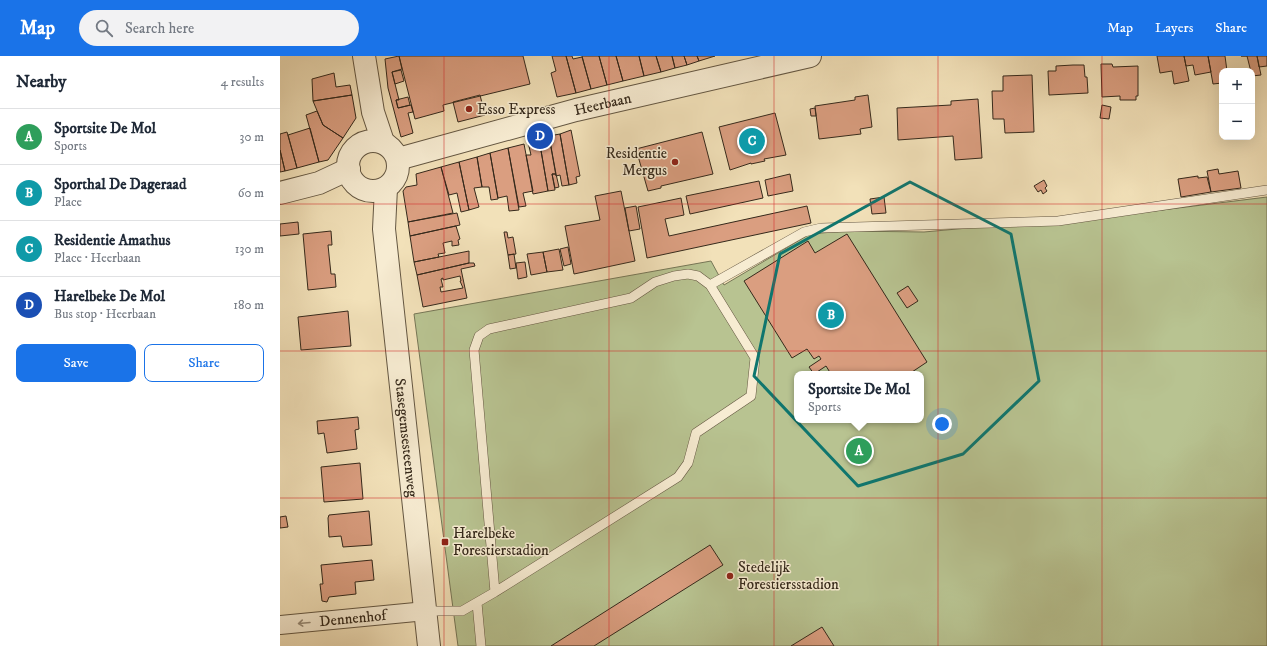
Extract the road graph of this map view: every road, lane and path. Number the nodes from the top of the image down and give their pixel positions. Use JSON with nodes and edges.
{"nodes":[{"id":1,"x":364,"y":56,"type":"edge"},
{"id":2,"x":810,"y":56,"type":"edge"},
{"id":3,"x":375,"y":142,"type":"junction"},
{"id":4,"x":398,"y":159,"type":"junction"},
{"id":5,"x":365,"y":183,"type":"junction"},
{"id":6,"x":1267,"y":190,"type":"edge"},
{"id":7,"x":280,"y":193,"type":"edge"},
{"id":8,"x":710,"y":285,"type":"junction"},
{"id":9,"x":495,"y":592,"type":"junction"},
{"id":10,"x":477,"y":603,"type":"junction"},
{"id":11,"x":426,"y":611,"type":"junction"},
{"id":12,"x":280,"y":625,"type":"edge"},
{"id":13,"x":429,"y":646,"type":"edge"},
{"id":14,"x":481,"y":646,"type":"edge"}],
"edges":[{"from":1,"to":3,"type":"street"},
{"from":2,"to":4,"type":"street","name":"Heerbaan"},
{"from":3,"to":4,"type":"street"},
{"from":3,"to":5,"type":"street"},
{"from":4,"to":5,"type":"street"},
{"from":5,"to":7,"type":"street"},
{"from":5,"to":11,"type":"street","name":"Stasegemsesteenweg"},
{"from":6,"to":8,"type":"lane"},
{"from":8,"to":9,"type":"lane"},
{"from":8,"to":9,"type":"lane"},
{"from":9,"to":10,"type":"lane"},
{"from":10,"to":11,"type":"lane"},
{"from":10,"to":14,"type":"lane"},
{"from":11,"to":12,"type":"street","name":"Dennenhof","one_way":true},
{"from":11,"to":13,"type":"street","name":"Stasegemsesteenweg"}]}
